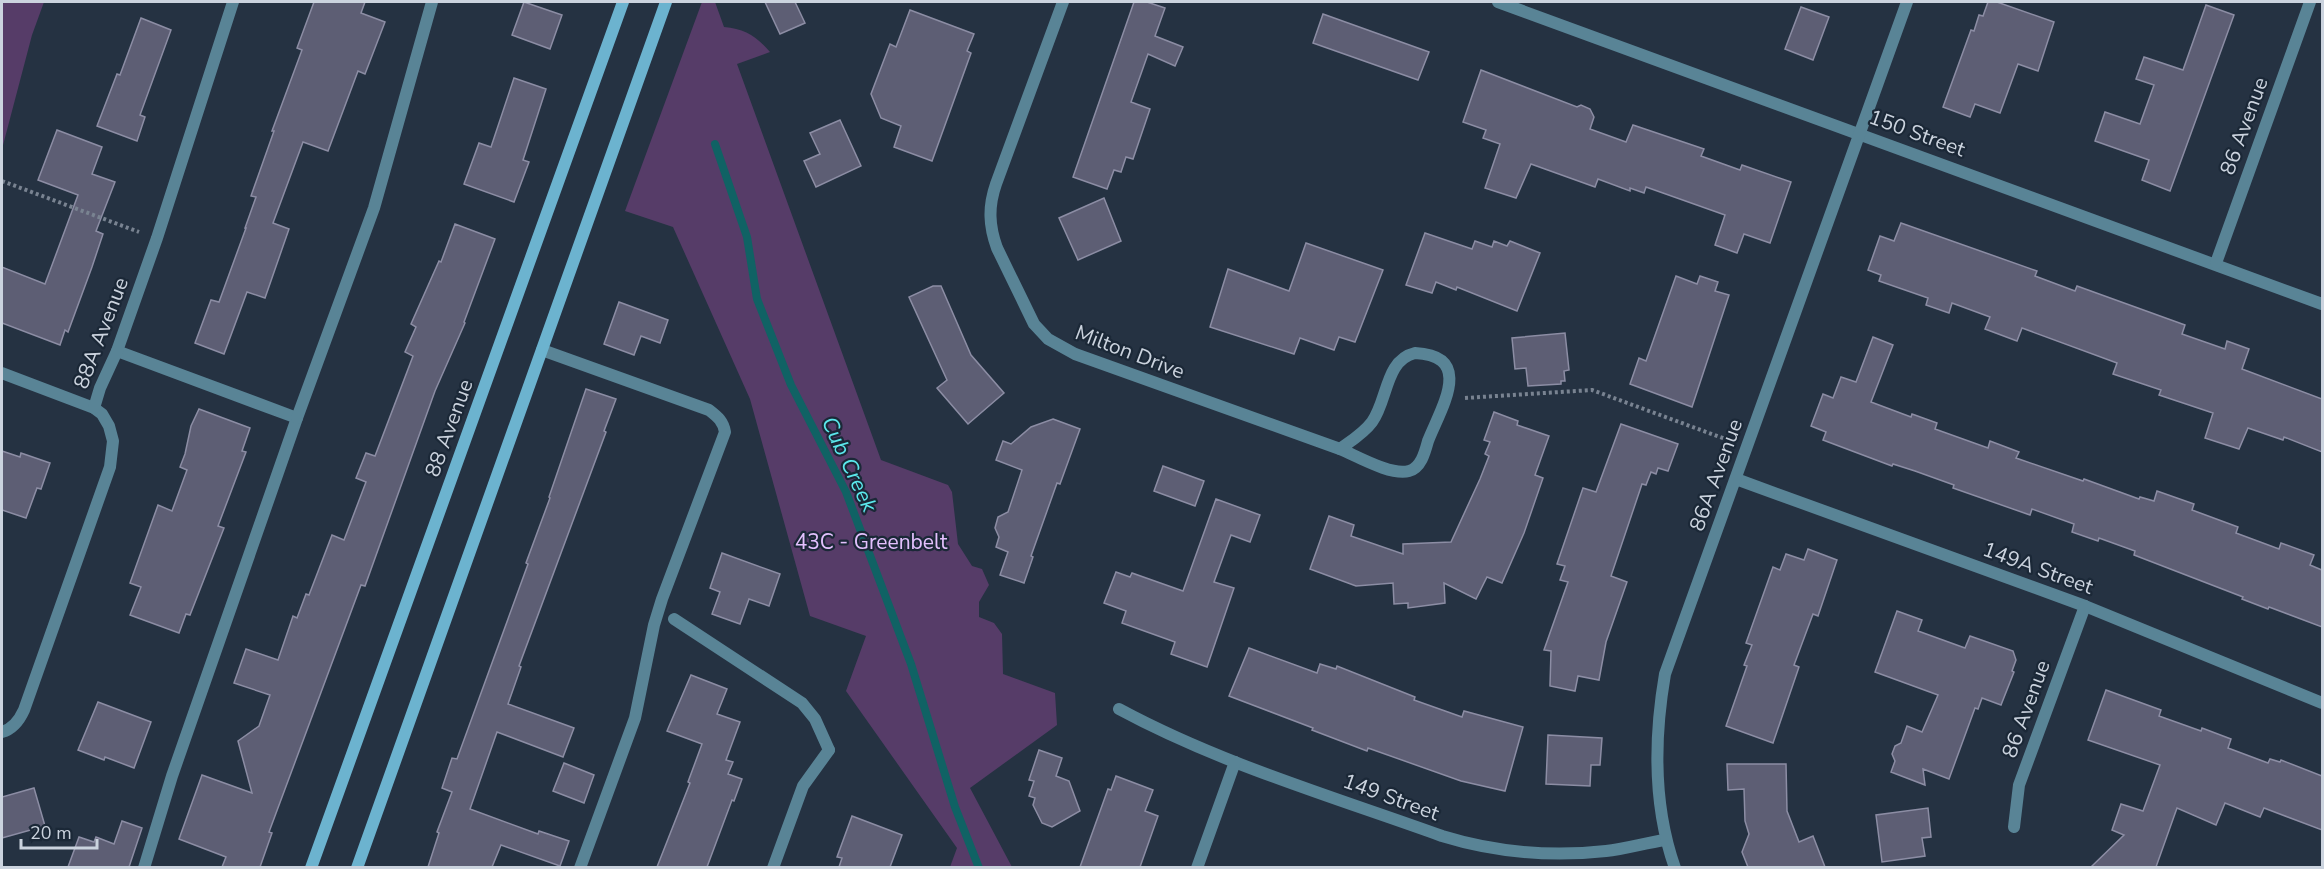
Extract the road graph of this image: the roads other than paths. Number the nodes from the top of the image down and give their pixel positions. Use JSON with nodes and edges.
{"nodes":[{"id":1,"x":232,"y":2,"type":"edge"},
{"id":2,"x":432,"y":2,"type":"edge"},
{"id":3,"x":623,"y":2,"type":"edge"},
{"id":4,"x":666,"y":2,"type":"edge"},
{"id":5,"x":1063,"y":2,"type":"edge"},
{"id":6,"x":1500,"y":2,"type":"edge"},
{"id":7,"x":1907,"y":2,"type":"edge"},
{"id":8,"x":2310,"y":2,"type":"edge"},
{"id":9,"x":1860,"y":133,"type":"junction"},
{"id":10,"x":2216,"y":263,"type":"junction"},
{"id":11,"x":2322,"y":304,"type":"edge"},
{"id":12,"x":542,"y":350,"type":"junction"},
{"id":13,"x":117,"y":351,"type":"junction"},
{"id":14,"x":2,"y":373,"type":"edge"},
{"id":15,"x":94,"y":408,"type":"junction"},
{"id":16,"x":297,"y":418,"type":"junction"},
{"id":17,"x":1340,"y":449,"type":"junction"},
{"id":18,"x":1736,"y":479,"type":"junction"},
{"id":19,"x":2085,"y":606,"type":"junction"},
{"id":20,"x":674,"y":619,"type":"dead end"},
{"id":21,"x":2322,"y":703,"type":"edge"},
{"id":22,"x":1119,"y":709,"type":"dead end"},
{"id":23,"x":2,"y":732,"type":"edge"},
{"id":24,"x":1235,"y":762,"type":"junction"},
{"id":25,"x":2013,"y":827,"type":"dead end"},
{"id":26,"x":1665,"y":840,"type":"junction"},
{"id":27,"x":144,"y":867,"type":"edge"},
{"id":28,"x":311,"y":867,"type":"edge"},
{"id":29,"x":357,"y":867,"type":"edge"},
{"id":30,"x":580,"y":867,"type":"edge"},
{"id":31,"x":773,"y":867,"type":"edge"},
{"id":32,"x":1197,"y":867,"type":"edge"},
{"id":33,"x":1675,"y":867,"type":"edge"}],
"edges":[{"from":1,"to":13,"type":"street","name":"88A Avenue"},
{"from":2,"to":16,"type":"street"},
{"from":3,"to":28,"type":"main road","name":"88 Avenue"},
{"from":4,"to":12,"type":"main road"},
{"from":5,"to":17,"type":"street","name":"Milton Drive"},
{"from":6,"to":9,"type":"street","name":"150 Street"},
{"from":7,"to":9,"type":"street","name":"86A Avenue"},
{"from":8,"to":10,"type":"street","name":"86 Avenue"},
{"from":9,"to":10,"type":"street","name":"150 Street"},
{"from":9,"to":18,"type":"street","name":"86A Avenue"},
{"from":10,"to":11,"type":"street","name":"150 Street"},
{"from":12,"to":29,"type":"main road"},
{"from":12,"to":30,"type":"street"},
{"from":13,"to":15,"type":"street","name":"88A Avenue"},
{"from":13,"to":16,"type":"street"},
{"from":14,"to":15,"type":"street"},
{"from":15,"to":23,"type":"street","name":"88A Avenue"},
{"from":16,"to":27,"type":"street"},
{"from":17,"to":17,"type":"street","name":"Milton Drive"},
{"from":18,"to":19,"type":"street","name":"149A Street"},
{"from":18,"to":26,"type":"street","name":"86A Avenue"},
{"from":19,"to":21,"type":"street","name":"149A Street"},
{"from":19,"to":25,"type":"street","name":"86 Avenue"},
{"from":20,"to":31,"type":"street"},
{"from":22,"to":24,"type":"street","name":"149 Street"},
{"from":24,"to":26,"type":"street","name":"149 Street"},
{"from":24,"to":32,"type":"street"},
{"from":26,"to":33,"type":"street"}]}
